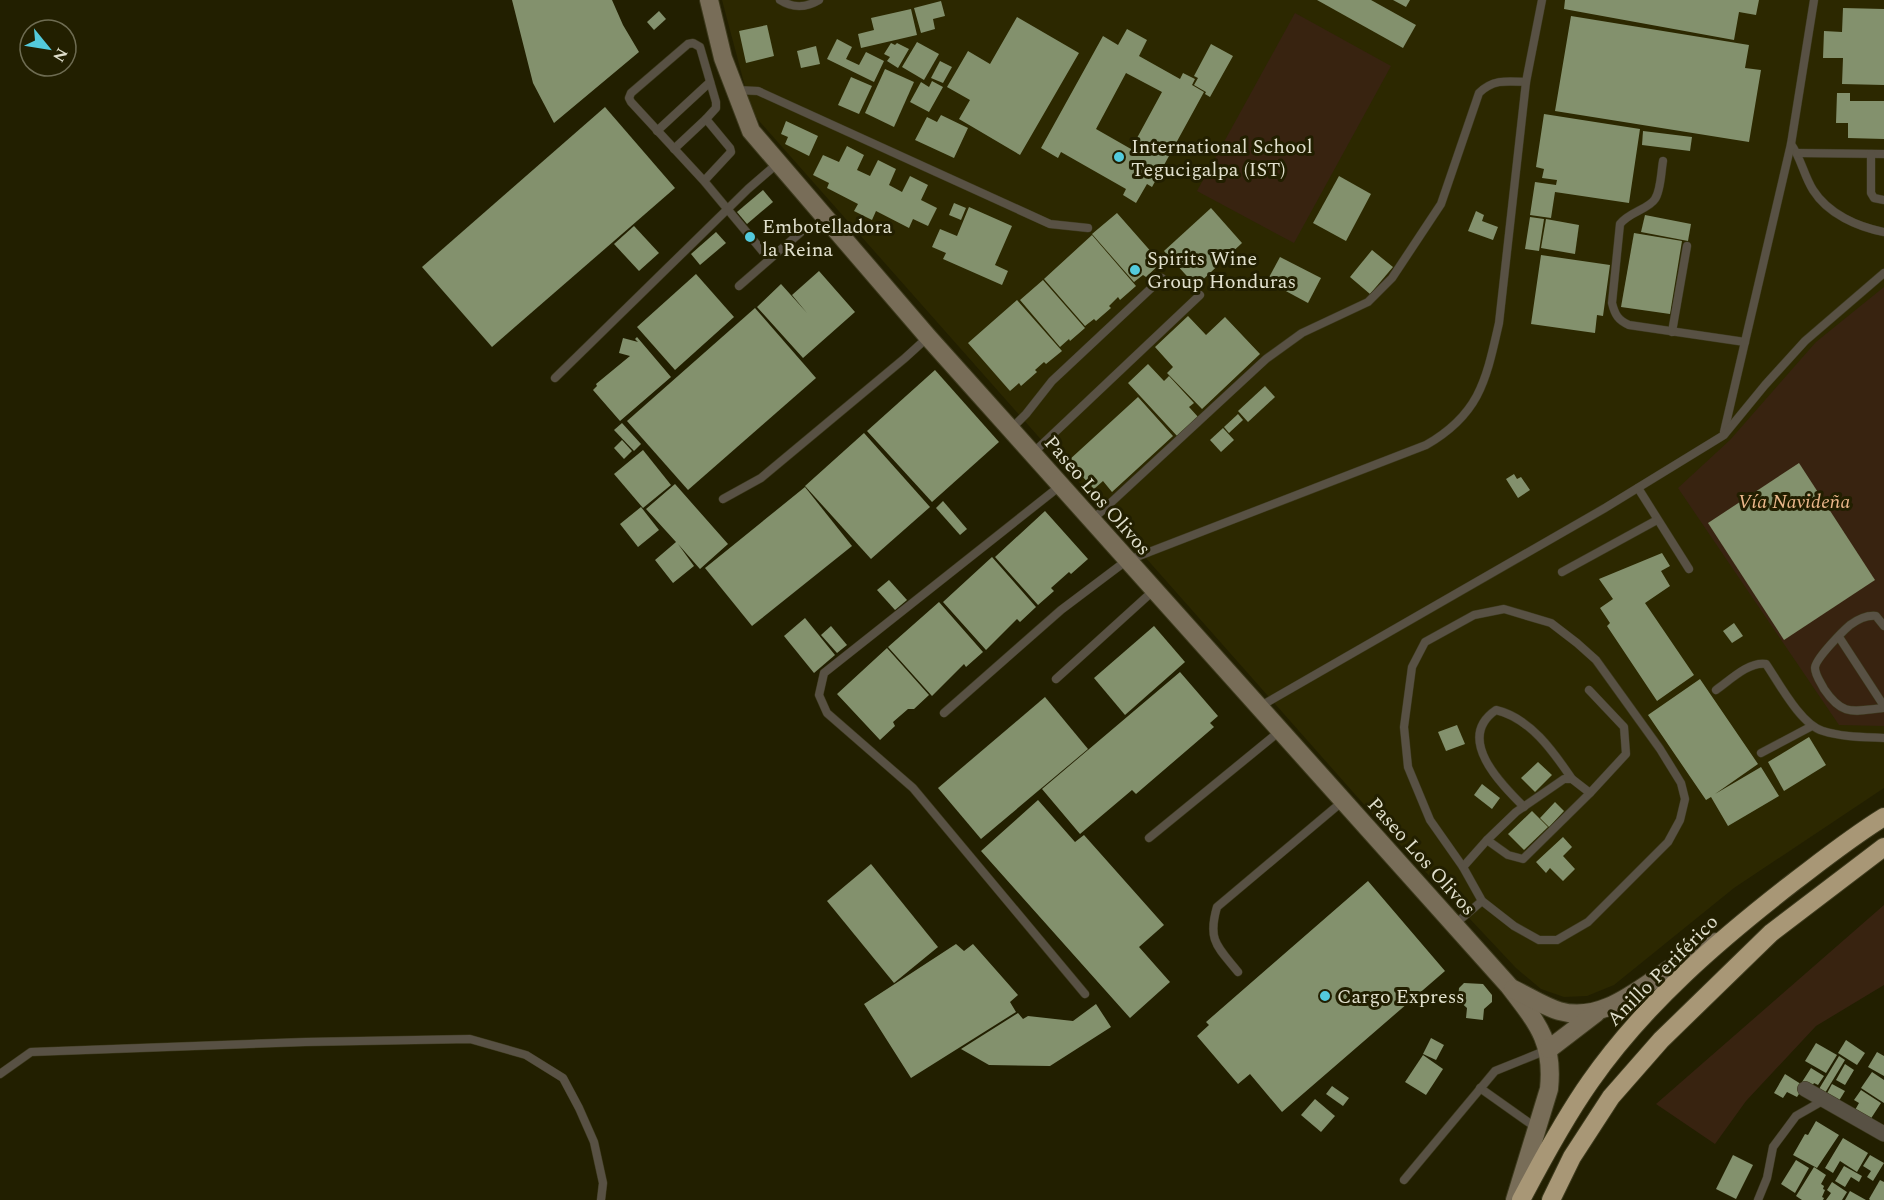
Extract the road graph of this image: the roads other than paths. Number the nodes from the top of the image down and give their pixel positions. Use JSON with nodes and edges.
{"nodes":[{"id":1,"x":709,"y":0,"type":"edge"},
{"id":2,"x":780,"y":0,"type":"edge"},
{"id":3,"x":819,"y":0,"type":"edge"},
{"id":4,"x":1542,"y":0,"type":"edge"},
{"id":5,"x":1814,"y":0,"type":"edge"},
{"id":6,"x":711,"y":82,"type":"junction"},
{"id":7,"x":1526,"y":82,"type":"junction"},
{"id":8,"x":734,"y":90,"type":"junction"},
{"id":9,"x":706,"y":119,"type":"junction"},
{"id":10,"x":657,"y":131,"type":"junction"},
{"id":11,"x":1791,"y":144,"type":"junction"},
{"id":12,"x":674,"y":149,"type":"junction"},
{"id":13,"x":1797,"y":153,"type":"junction"},
{"id":14,"x":1871,"y":154,"type":"junction"},
{"id":15,"x":1884,"y":154,"type":"edge"},
{"id":16,"x":1663,"y":161,"type":"dead end"},
{"id":17,"x":778,"y":163,"type":"junction"},
{"id":18,"x":704,"y":180,"type":"junction"},
{"id":19,"x":1884,"y":200,"type":"edge"},
{"id":20,"x":727,"y":210,"type":"junction"},
{"id":21,"x":1088,"y":228,"type":"dead end"},
{"id":22,"x":801,"y":232,"type":"dead end"},
{"id":23,"x":1884,"y":232,"type":"edge"},
{"id":24,"x":1687,"y":246,"type":"dead end"},
{"id":25,"x":769,"y":259,"type":"junction"},
{"id":26,"x":1884,"y":273,"type":"edge"},
{"id":27,"x":1162,"y":278,"type":"dead end"},
{"id":28,"x":739,"y":286,"type":"dead end"},
{"id":29,"x":1200,"y":294,"type":"dead end"},
{"id":30,"x":1672,"y":332,"type":"junction"},
{"id":31,"x":927,"y":337,"type":"junction"},
{"id":32,"x":1745,"y":342,"type":"junction"},
{"id":33,"x":555,"y":378,"type":"dead end"},
{"id":34,"x":1011,"y":429,"type":"junction"},
{"id":35,"x":1724,"y":435,"type":"junction"},
{"id":36,"x":1032,"y":454,"type":"junction"},
{"id":37,"x":1060,"y":486,"type":"junction"},
{"id":38,"x":1638,"y":488,"type":"junction"},
{"id":39,"x":723,"y":499,"type":"dead end"},
{"id":40,"x":1657,"y":520,"type":"junction"},
{"id":41,"x":1091,"y":521,"type":"junction"},
{"id":42,"x":1126,"y":561,"type":"junction"},
{"id":43,"x":1689,"y":569,"type":"dead end"},
{"id":44,"x":1562,"y":572,"type":"dead end"},
{"id":45,"x":1153,"y":591,"type":"junction"},
{"id":46,"x":1884,"y":626,"type":"edge"},
{"id":47,"x":1839,"y":637,"type":"junction"},
{"id":48,"x":1056,"y":679,"type":"dead end"},
{"id":49,"x":1589,"y":690,"type":"dead end"},
{"id":50,"x":1716,"y":690,"type":"dead end"},
{"id":51,"x":1258,"y":707,"type":"junction"},
{"id":52,"x":1884,"y":707,"type":"edge"},
{"id":53,"x":944,"y":713,"type":"dead end"},
{"id":54,"x":1812,"y":726,"type":"junction"},
{"id":55,"x":1280,"y":731,"type":"junction"},
{"id":56,"x":1884,"y":738,"type":"edge"},
{"id":57,"x":1761,"y":753,"type":"dead end"},
{"id":58,"x":1572,"y":779,"type":"junction"},
{"id":59,"x":1590,"y":793,"type":"junction"},
{"id":60,"x":1343,"y":801,"type":"junction"},
{"id":61,"x":1524,"y":807,"type":"junction"},
{"id":62,"x":1884,"y":817,"type":"edge"},
{"id":63,"x":1149,"y":838,"type":"dead end"},
{"id":64,"x":1487,"y":840,"type":"junction"},
{"id":65,"x":1884,"y":847,"type":"edge"},
{"id":66,"x":1463,"y":867,"type":"junction"},
{"id":67,"x":1482,"y":901,"type":"junction"},
{"id":68,"x":1453,"y":925,"type":"junction"},
{"id":69,"x":1726,"y":937,"type":"junction"},
{"id":70,"x":1238,"y":972,"type":"dead end"},
{"id":71,"x":1509,"y":986,"type":"junction"},
{"id":72,"x":1085,"y":994,"type":"dead end"},
{"id":73,"x":1597,"y":1011,"type":"junction"},
{"id":74,"x":1549,"y":1049,"type":"junction"},
{"id":75,"x":0,"y":1074,"type":"edge"},
{"id":76,"x":1480,"y":1088,"type":"junction"},
{"id":77,"x":1804,"y":1089,"type":"dead end"},
{"id":78,"x":1824,"y":1100,"type":"junction"},
{"id":79,"x":1537,"y":1128,"type":"junction"},
{"id":80,"x":1884,"y":1134,"type":"edge"},
{"id":81,"x":1404,"y":1180,"type":"dead end"},
{"id":82,"x":601,"y":1200,"type":"edge"},
{"id":83,"x":1515,"y":1200,"type":"edge"},
{"id":84,"x":1521,"y":1200,"type":"edge"},
{"id":85,"x":1551,"y":1200,"type":"edge"},
{"id":86,"x":1758,"y":1200,"type":"edge"}],
"edges":[{"from":1,"to":8,"type":"street","name":"Paseo Los Olivos"},
{"from":2,"to":3,"type":"lane"},
{"from":4,"to":7,"type":"lane"},
{"from":5,"to":11,"type":"lane"},
{"from":6,"to":9,"type":"lane"},
{"from":6,"to":10,"type":"lane"},
{"from":6,"to":10,"type":"lane"},
{"from":7,"to":41,"type":"lane"},
{"from":7,"to":42,"type":"lane"},
{"from":8,"to":17,"type":"street","name":"Paseo Los Olivos"},
{"from":8,"to":21,"type":"lane"},
{"from":9,"to":12,"type":"lane"},
{"from":9,"to":18,"type":"lane"},
{"from":10,"to":12,"type":"lane"},
{"from":11,"to":13,"type":"lane"},
{"from":11,"to":32,"type":"lane"},
{"from":12,"to":18,"type":"lane"},
{"from":13,"to":14,"type":"lane"},
{"from":13,"to":23,"type":"lane"},
{"from":14,"to":15,"type":"lane"},
{"from":14,"to":19,"type":"lane"},
{"from":16,"to":30,"type":"lane"},
{"from":17,"to":20,"type":"lane"},
{"from":17,"to":31,"type":"street","name":"Paseo Los Olivos"},
{"from":18,"to":20,"type":"lane"},
{"from":20,"to":25,"type":"lane"},
{"from":20,"to":33,"type":"lane"},
{"from":22,"to":25,"type":"lane"},
{"from":24,"to":30,"type":"lane"},
{"from":25,"to":28,"type":"lane"},
{"from":26,"to":35,"type":"lane"},
{"from":27,"to":34,"type":"lane"},
{"from":29,"to":36,"type":"lane"},
{"from":30,"to":32,"type":"lane"},
{"from":31,"to":34,"type":"street","name":"Paseo Los Olivos"},
{"from":31,"to":39,"type":"lane"},
{"from":32,"to":35,"type":"lane"},
{"from":34,"to":36,"type":"street","name":"Paseo Los Olivos"},
{"from":35,"to":38,"type":"lane"},
{"from":36,"to":37,"type":"street","name":"Paseo Los Olivos"},
{"from":37,"to":41,"type":"street","name":"Paseo Los Olivos"},
{"from":37,"to":72,"type":"lane"},
{"from":38,"to":40,"type":"lane"},
{"from":38,"to":51,"type":"lane"},
{"from":40,"to":43,"type":"lane"},
{"from":40,"to":44,"type":"lane"},
{"from":41,"to":42,"type":"street","name":"Paseo Los Olivos"},
{"from":42,"to":45,"type":"street","name":"Paseo Los Olivos"},
{"from":42,"to":53,"type":"lane"},
{"from":45,"to":48,"type":"lane"},
{"from":45,"to":51,"type":"street","name":"Paseo Los Olivos"},
{"from":46,"to":47,"type":"lane"},
{"from":47,"to":52,"type":"lane"},
{"from":47,"to":52,"type":"lane"},
{"from":49,"to":59,"type":"lane"},
{"from":50,"to":54,"type":"lane"},
{"from":51,"to":55,"type":"street","name":"Paseo Los Olivos"},
{"from":54,"to":56,"type":"lane"},
{"from":54,"to":57,"type":"lane"},
{"from":55,"to":60,"type":"street","name":"Paseo Los Olivos"},
{"from":55,"to":63,"type":"lane"},
{"from":58,"to":59,"type":"lane"},
{"from":58,"to":61,"type":"lane"},
{"from":58,"to":61,"type":"lane"},
{"from":59,"to":64,"type":"lane"},
{"from":60,"to":68,"type":"street","name":"Paseo Los Olivos"},
{"from":60,"to":70,"type":"lane"},
{"from":61,"to":64,"type":"lane"},
{"from":62,"to":69,"type":"highway","name":"Anillo Periférico"},
{"from":64,"to":66,"type":"lane"},
{"from":65,"to":85,"type":"highway"},
{"from":66,"to":67,"type":"lane"},
{"from":66,"to":67,"type":"lane"},
{"from":67,"to":68,"type":"lane"},
{"from":68,"to":71,"type":"street","name":"Paseo Los Olivos"},
{"from":69,"to":73,"type":"street","name":"Paseo Los Olivos"},
{"from":69,"to":84,"type":"highway","name":"Anillo Periférico"},
{"from":71,"to":73,"type":"street","name":"Paseo Los Olivos"},
{"from":71,"to":74,"type":"street","name":"Paseo Los Olivos"},
{"from":73,"to":74,"type":"street"},
{"from":74,"to":76,"type":"lane"},
{"from":74,"to":79,"type":"street","name":"Paseo Los Olivos"},
{"from":75,"to":82,"type":"lane"},
{"from":76,"to":79,"type":"lane"},
{"from":76,"to":81,"type":"lane"},
{"from":77,"to":78,"type":"street"},
{"from":78,"to":80,"type":"street"},
{"from":78,"to":86,"type":"lane"},
{"from":79,"to":83,"type":"street","name":"Paseo Los Olivos"}]}
